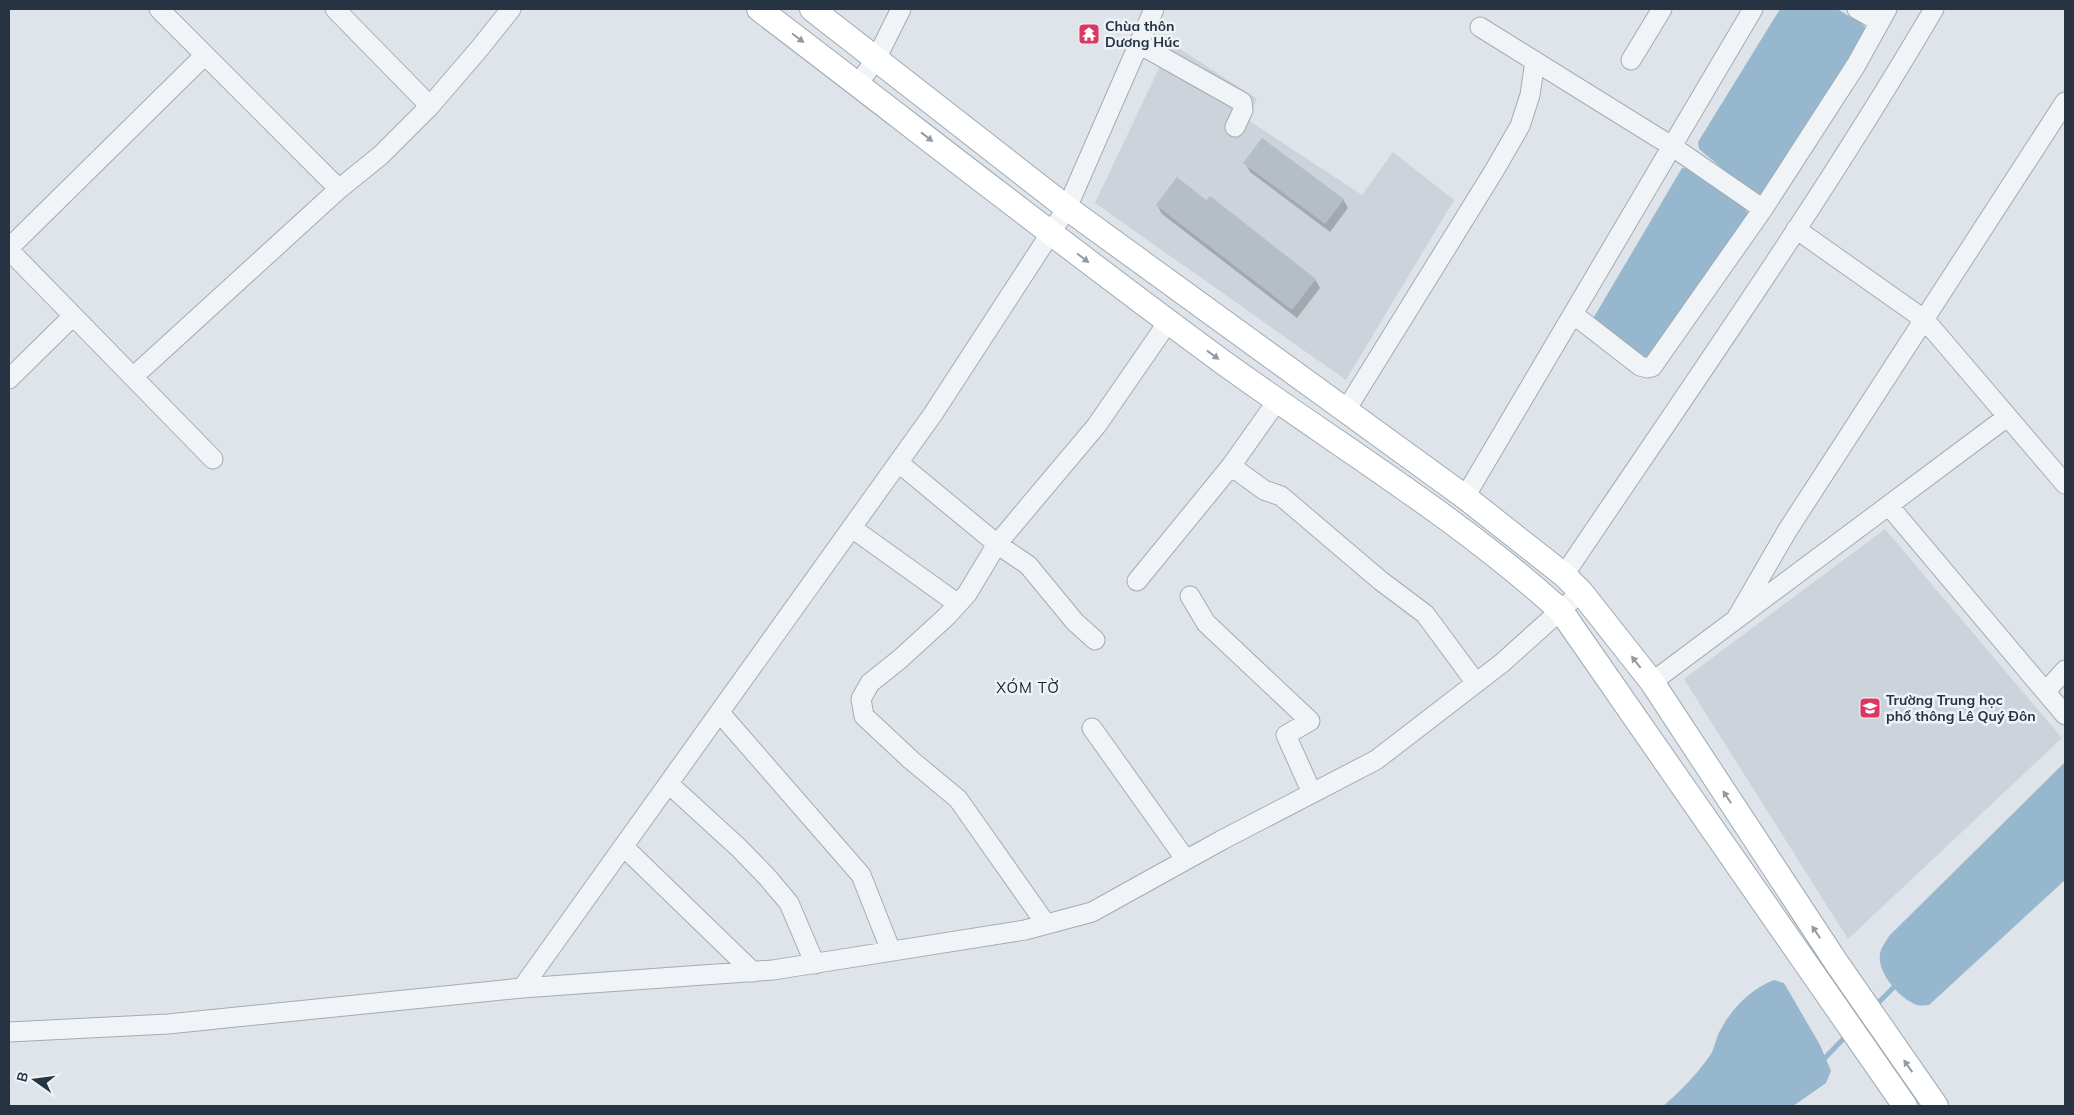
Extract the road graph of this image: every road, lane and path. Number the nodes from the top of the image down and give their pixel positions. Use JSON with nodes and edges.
{"nodes":[{"id":1,"x":159,"y":9,"type":"edge"},
{"id":2,"x":335,"y":9,"type":"edge"},
{"id":3,"x":511,"y":9,"type":"edge"},
{"id":4,"x":759,"y":9,"type":"edge"},
{"id":5,"x":812,"y":9,"type":"edge"},
{"id":6,"x":901,"y":9,"type":"edge"},
{"id":7,"x":1154,"y":9,"type":"edge"},
{"id":8,"x":1662,"y":9,"type":"edge"},
{"id":9,"x":1753,"y":9,"type":"edge"},
{"id":10,"x":1857,"y":9,"type":"edge"},
{"id":11,"x":1934,"y":9,"type":"edge"},
{"id":12,"x":1883,"y":15,"type":"edge"},
{"id":13,"x":1480,"y":27,"type":"dead end"},
{"id":14,"x":1139,"y":44,"type":"junction"},
{"id":15,"x":205,"y":56,"type":"junction"},
{"id":16,"x":876,"y":59,"type":"junction"},
{"id":17,"x":1631,"y":60,"type":"dead end"},
{"id":18,"x":1535,"y":61,"type":"junction"},
{"id":19,"x":858,"y":84,"type":"junction"},
{"id":20,"x":2065,"y":102,"type":"edge"},
{"id":21,"x":430,"y":106,"type":"junction"},
{"id":22,"x":1235,"y":127,"type":"dead end"},
{"id":23,"x":1673,"y":147,"type":"junction"},
{"id":24,"x":338,"y":189,"type":"junction"},
{"id":25,"x":1067,"y":208,"type":"junction"},
{"id":26,"x":1763,"y":209,"type":"junction"},
{"id":27,"x":1796,"y":230,"type":"junction"},
{"id":28,"x":1050,"y":234,"type":"junction"},
{"id":29,"x":9,"y":249,"type":"edge"},
{"id":30,"x":1573,"y":314,"type":"junction"},
{"id":31,"x":73,"y":316,"type":"junction"},
{"id":32,"x":1925,"y":320,"type":"junction"},
{"id":33,"x":1168,"y":322,"type":"junction"},
{"id":34,"x":133,"y":377,"type":"junction"},
{"id":35,"x":9,"y":379,"type":"edge"},
{"id":36,"x":1277,"y":401,"type":"junction"},
{"id":37,"x":1346,"y":410,"type":"junction"},
{"id":38,"x":2006,"y":417,"type":"junction"},
{"id":39,"x":214,"y":459,"type":"dead end"},
{"id":40,"x":899,"y":463,"type":"junction"},
{"id":41,"x":1231,"y":466,"type":"junction"},
{"id":42,"x":2062,"y":471,"type":"edge"},
{"id":43,"x":1466,"y":497,"type":"junction"},
{"id":44,"x":1889,"y":506,"type":"junction"},
{"id":45,"x":852,"y":528,"type":"junction"},
{"id":46,"x":997,"y":544,"type":"junction"},
{"id":47,"x":1564,"y":575,"type":"junction"},
{"id":48,"x":1137,"y":581,"type":"dead end"},
{"id":49,"x":1581,"y":592,"type":"junction"},
{"id":50,"x":1190,"y":596,"type":"dead end"},
{"id":51,"x":958,"y":604,"type":"junction"},
{"id":52,"x":1561,"y":611,"type":"junction"},
{"id":53,"x":1736,"y":619,"type":"junction"},
{"id":54,"x":1095,"y":640,"type":"dead end"},
{"id":55,"x":2065,"y":670,"type":"edge"},
{"id":56,"x":1652,"y":682,"type":"junction"},
{"id":57,"x":1476,"y":683,"type":"junction"},
{"id":58,"x":2046,"y":691,"type":"junction"},
{"id":59,"x":720,"y":713,"type":"junction"},
{"id":60,"x":2065,"y":715,"type":"edge"},
{"id":61,"x":1092,"y":728,"type":"dead end"},
{"id":62,"x":669,"y":784,"type":"junction"},
{"id":63,"x":1312,"y":793,"type":"junction"},
{"id":64,"x":1758,"y":844,"type":"junction"},
{"id":65,"x":624,"y":847,"type":"junction"},
{"id":66,"x":1734,"y":859,"type":"junction"},
{"id":67,"x":1186,"y":860,"type":"junction"},
{"id":68,"x":1046,"y":924,"type":"junction"},
{"id":69,"x":891,"y":951,"type":"junction"},
{"id":70,"x":815,"y":964,"type":"junction"},
{"id":71,"x":753,"y":972,"type":"junction"},
{"id":72,"x":522,"y":988,"type":"junction"},
{"id":73,"x":9,"y":1032,"type":"edge"},
{"id":74,"x":1902,"y":1105,"type":"edge"},
{"id":75,"x":1936,"y":1106,"type":"edge"}],
"edges":[{"from":1,"to":15,"type":"street"},
{"from":2,"to":21,"type":"street"},
{"from":3,"to":21,"type":"street"},
{"from":4,"to":19,"type":"main road","one_way":true},
{"from":5,"to":16,"type":"main road"},
{"from":6,"to":16,"type":"street"},
{"from":7,"to":14,"type":"street"},
{"from":8,"to":17,"type":"street"},
{"from":9,"to":23,"type":"street"},
{"from":10,"to":12,"type":"street"},
{"from":11,"to":27,"type":"street"},
{"from":12,"to":26,"type":"street"},
{"from":13,"to":18,"type":"street"},
{"from":14,"to":22,"type":"street"},
{"from":14,"to":25,"type":"street"},
{"from":15,"to":24,"type":"street"},
{"from":15,"to":29,"type":"street"},
{"from":16,"to":19,"type":"street"},
{"from":16,"to":25,"type":"main road"},
{"from":18,"to":23,"type":"street"},
{"from":18,"to":37,"type":"street"},
{"from":19,"to":28,"type":"main road","one_way":true},
{"from":20,"to":32,"type":"street"},
{"from":21,"to":24,"type":"street"},
{"from":23,"to":26,"type":"street"},
{"from":23,"to":30,"type":"street"},
{"from":24,"to":34,"type":"street"},
{"from":25,"to":28,"type":"street"},
{"from":25,"to":37,"type":"main road"},
{"from":26,"to":30,"type":"street"},
{"from":27,"to":32,"type":"street"},
{"from":27,"to":47,"type":"street"},
{"from":28,"to":33,"type":"main road","one_way":true},
{"from":28,"to":40,"type":"street"},
{"from":29,"to":31,"type":"street"},
{"from":30,"to":43,"type":"street"},
{"from":31,"to":34,"type":"street"},
{"from":31,"to":35,"type":"street"},
{"from":32,"to":38,"type":"street"},
{"from":32,"to":53,"type":"street"},
{"from":33,"to":36,"type":"main road","one_way":true},
{"from":33,"to":46,"type":"street"},
{"from":34,"to":39,"type":"street"},
{"from":36,"to":41,"type":"street"},
{"from":36,"to":52,"type":"main road"},
{"from":37,"to":43,"type":"main road"},
{"from":38,"to":42,"type":"street"},
{"from":38,"to":44,"type":"street"},
{"from":40,"to":45,"type":"street"},
{"from":40,"to":46,"type":"street"},
{"from":41,"to":48,"type":"street"},
{"from":41,"to":57,"type":"street"},
{"from":43,"to":47,"type":"main road"},
{"from":44,"to":53,"type":"street"},
{"from":44,"to":58,"type":"street"},
{"from":45,"to":51,"type":"street"},
{"from":45,"to":59,"type":"street"},
{"from":46,"to":51,"type":"street"},
{"from":46,"to":54,"type":"street"},
{"from":47,"to":49,"type":"main road"},
{"from":49,"to":52,"type":"street"},
{"from":56,"to":49,"type":"main road","one_way":true},
{"from":50,"to":63,"type":"street"},
{"from":51,"to":68,"type":"street"},
{"from":52,"to":57,"type":"street"},
{"from":52,"to":66,"type":"main road"},
{"from":53,"to":56,"type":"street"},
{"from":55,"to":58,"type":"street"},
{"from":64,"to":56,"type":"main road","one_way":true},
{"from":57,"to":63,"type":"street"},
{"from":58,"to":60,"type":"street"},
{"from":59,"to":62,"type":"street"},
{"from":59,"to":69,"type":"street"},
{"from":61,"to":67,"type":"street"},
{"from":62,"to":65,"type":"street"},
{"from":62,"to":70,"type":"street"},
{"from":63,"to":67,"type":"street"},
{"from":64,"to":66,"type":"main road"},
{"from":75,"to":64,"type":"main road","one_way":true},
{"from":65,"to":71,"type":"street"},
{"from":65,"to":72,"type":"street"},
{"from":66,"to":74,"type":"main road"},
{"from":67,"to":68,"type":"street"},
{"from":68,"to":69,"type":"street"},
{"from":69,"to":70,"type":"street"},
{"from":70,"to":71,"type":"street"},
{"from":71,"to":72,"type":"street"},
{"from":72,"to":73,"type":"street"}]}
